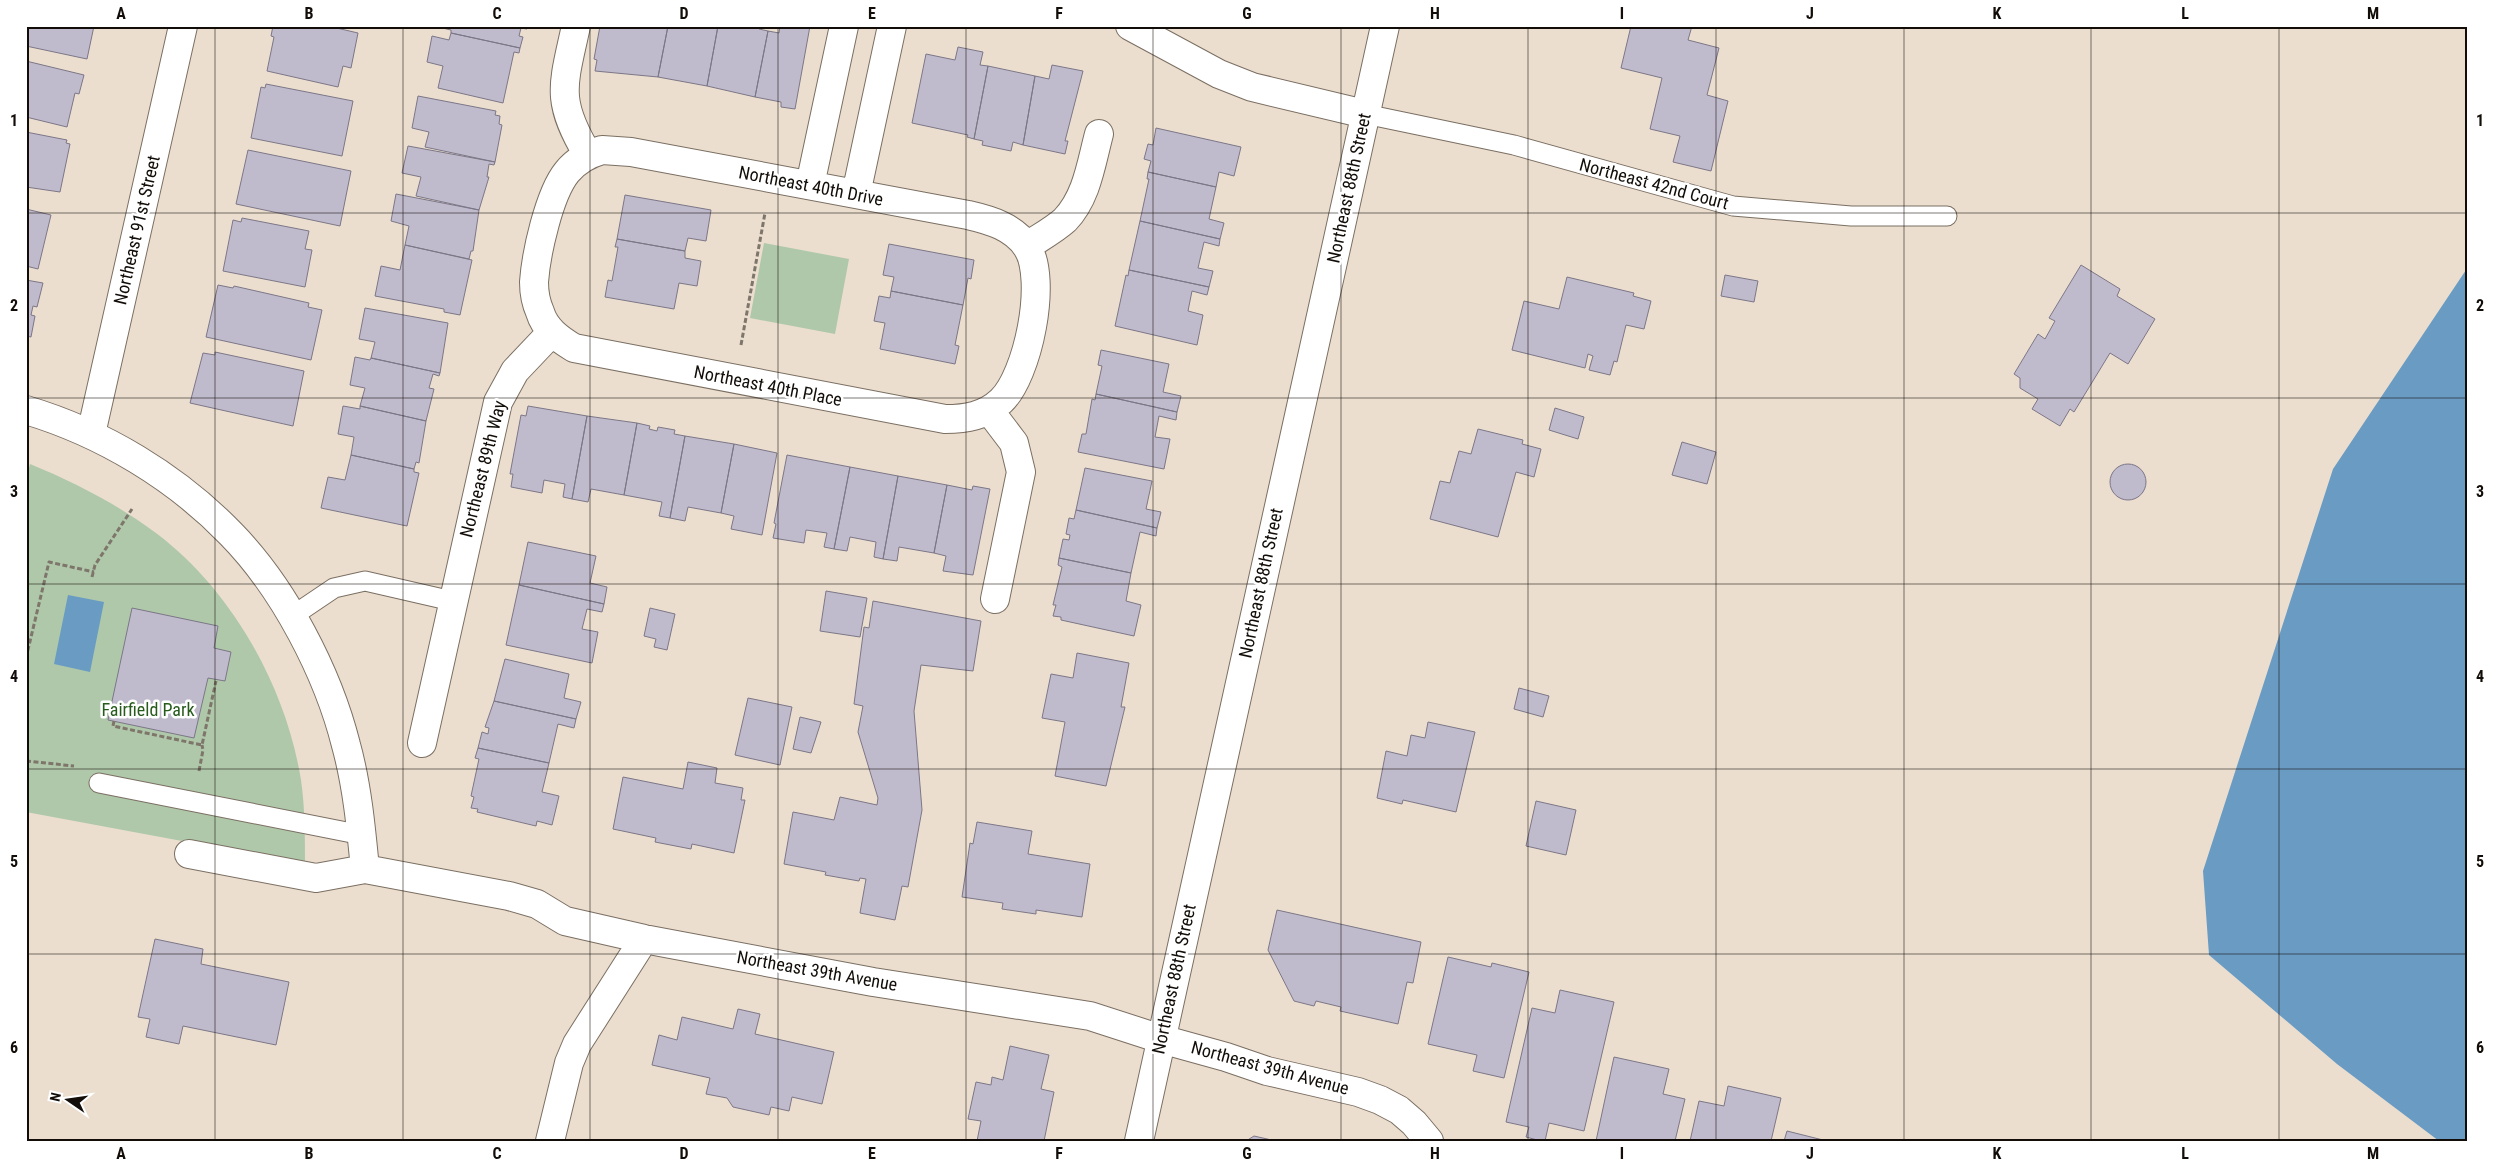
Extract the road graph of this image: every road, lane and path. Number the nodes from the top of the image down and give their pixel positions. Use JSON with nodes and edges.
{"nodes":[{"id":1,"x":182,"y":26,"type":"edge"},
{"id":2,"x":576,"y":26,"type":"edge"},
{"id":3,"x":844,"y":26,"type":"edge"},
{"id":4,"x":892,"y":26,"type":"edge"},
{"id":5,"x":1130,"y":26,"type":"edge"},
{"id":6,"x":1385,"y":26,"type":"edge"},
{"id":7,"x":1366,"y":114,"type":"junction"},
{"id":8,"x":1098,"y":134,"type":"dead end"},
{"id":9,"x":588,"y":154,"type":"junction"},
{"id":10,"x":810,"y":185,"type":"junction"},
{"id":11,"x":856,"y":194,"type":"junction"},
{"id":12,"x":766,"y":205,"type":"dead end"},
{"id":13,"x":1947,"y":216,"type":"dead end"},
{"id":14,"x":1027,"y":246,"type":"junction"},
{"id":15,"x":552,"y":332,"type":"junction"},
{"id":16,"x":741,"y":347,"type":"dead end"},
{"id":17,"x":26,"y":410,"type":"edge"},
{"id":18,"x":989,"y":410,"type":"junction"},
{"id":19,"x":91,"y":434,"type":"junction"},
{"id":20,"x":132,"y":509,"type":"dead end"},
{"id":21,"x":94,"y":572,"type":"junction"},
{"id":22,"x":92,"y":578,"type":"dead end"},
{"id":23,"x":995,"y":599,"type":"dead end"},
{"id":24,"x":452,"y":601,"type":"junction"},
{"id":25,"x":286,"y":609,"type":"junction"},
{"id":26,"x":26,"y":658,"type":"edge"},
{"id":27,"x":216,"y":681,"type":"dead end"},
{"id":28,"x":114,"y":721,"type":"dead end"},
{"id":29,"x":422,"y":743,"type":"dead end"},
{"id":30,"x":26,"y":761,"type":"edge"},
{"id":31,"x":99,"y":783,"type":"joint"},
{"id":32,"x":362,"y":835,"type":"junction"},
{"id":33,"x":189,"y":854,"type":"dead end"},
{"id":34,"x":364,"y":869,"type":"junction"},
{"id":35,"x":644,"y":939,"type":"junction"},
{"id":36,"x":1161,"y":1039,"type":"junction"},
{"id":37,"x":550,"y":1141,"type":"edge"},
{"id":38,"x":1139,"y":1141,"type":"edge"},
{"id":39,"x":1429,"y":1141,"type":"edge"}],
"edges":[{"from":1,"to":19,"type":"street","name":"Northeast 91st Street"},
{"from":2,"to":9,"type":"street"},
{"from":3,"to":10,"type":"street"},
{"from":4,"to":11,"type":"street"},
{"from":5,"to":7,"type":"street"},
{"from":6,"to":7,"type":"street","name":"Northeast 88th Street"},
{"from":7,"to":13,"type":"lane","name":"Northeast 42nd Court"},
{"from":7,"to":36,"type":"street","name":"Northeast 88th Street"},
{"from":8,"to":14,"type":"street"},
{"from":9,"to":10,"type":"street","name":"Northeast 40th Drive"},
{"from":9,"to":15,"type":"street"},
{"from":10,"to":11,"type":"street","name":"Northeast 40th Drive"},
{"from":11,"to":14,"type":"street","name":"Northeast 40th Drive"},
{"from":12,"to":16,"type":"path"},
{"from":14,"to":18,"type":"street"},
{"from":15,"to":18,"type":"street","name":"Northeast 40th Place"},
{"from":15,"to":24,"type":"street","name":"Northeast 89th Way"},
{"from":17,"to":19,"type":"street"},
{"from":18,"to":23,"type":"street"},
{"from":19,"to":25,"type":"street"},
{"from":20,"to":21,"type":"path"},
{"from":21,"to":22,"type":"path"},
{"from":21,"to":26,"type":"path"},
{"from":24,"to":25,"type":"lane"},
{"from":24,"to":29,"type":"street","name":"Northeast 89th Way"},
{"from":25,"to":32,"type":"street"},
{"from":27,"to":28,"type":"path"},
{"from":30,"to":31,"type":"path"},
{"from":31,"to":32,"type":"lane"},
{"from":32,"to":34,"type":"street"},
{"from":33,"to":34,"type":"street","name":"Northeast 39th Avenue"},
{"from":34,"to":35,"type":"street","name":"Northeast 39th Avenue"},
{"from":35,"to":36,"type":"street","name":"Northeast 39th Avenue"},
{"from":35,"to":37,"type":"street"},
{"from":36,"to":38,"type":"street","name":"Northeast 88th Street"},
{"from":36,"to":39,"type":"street","name":"Northeast 39th Avenue"}]}
